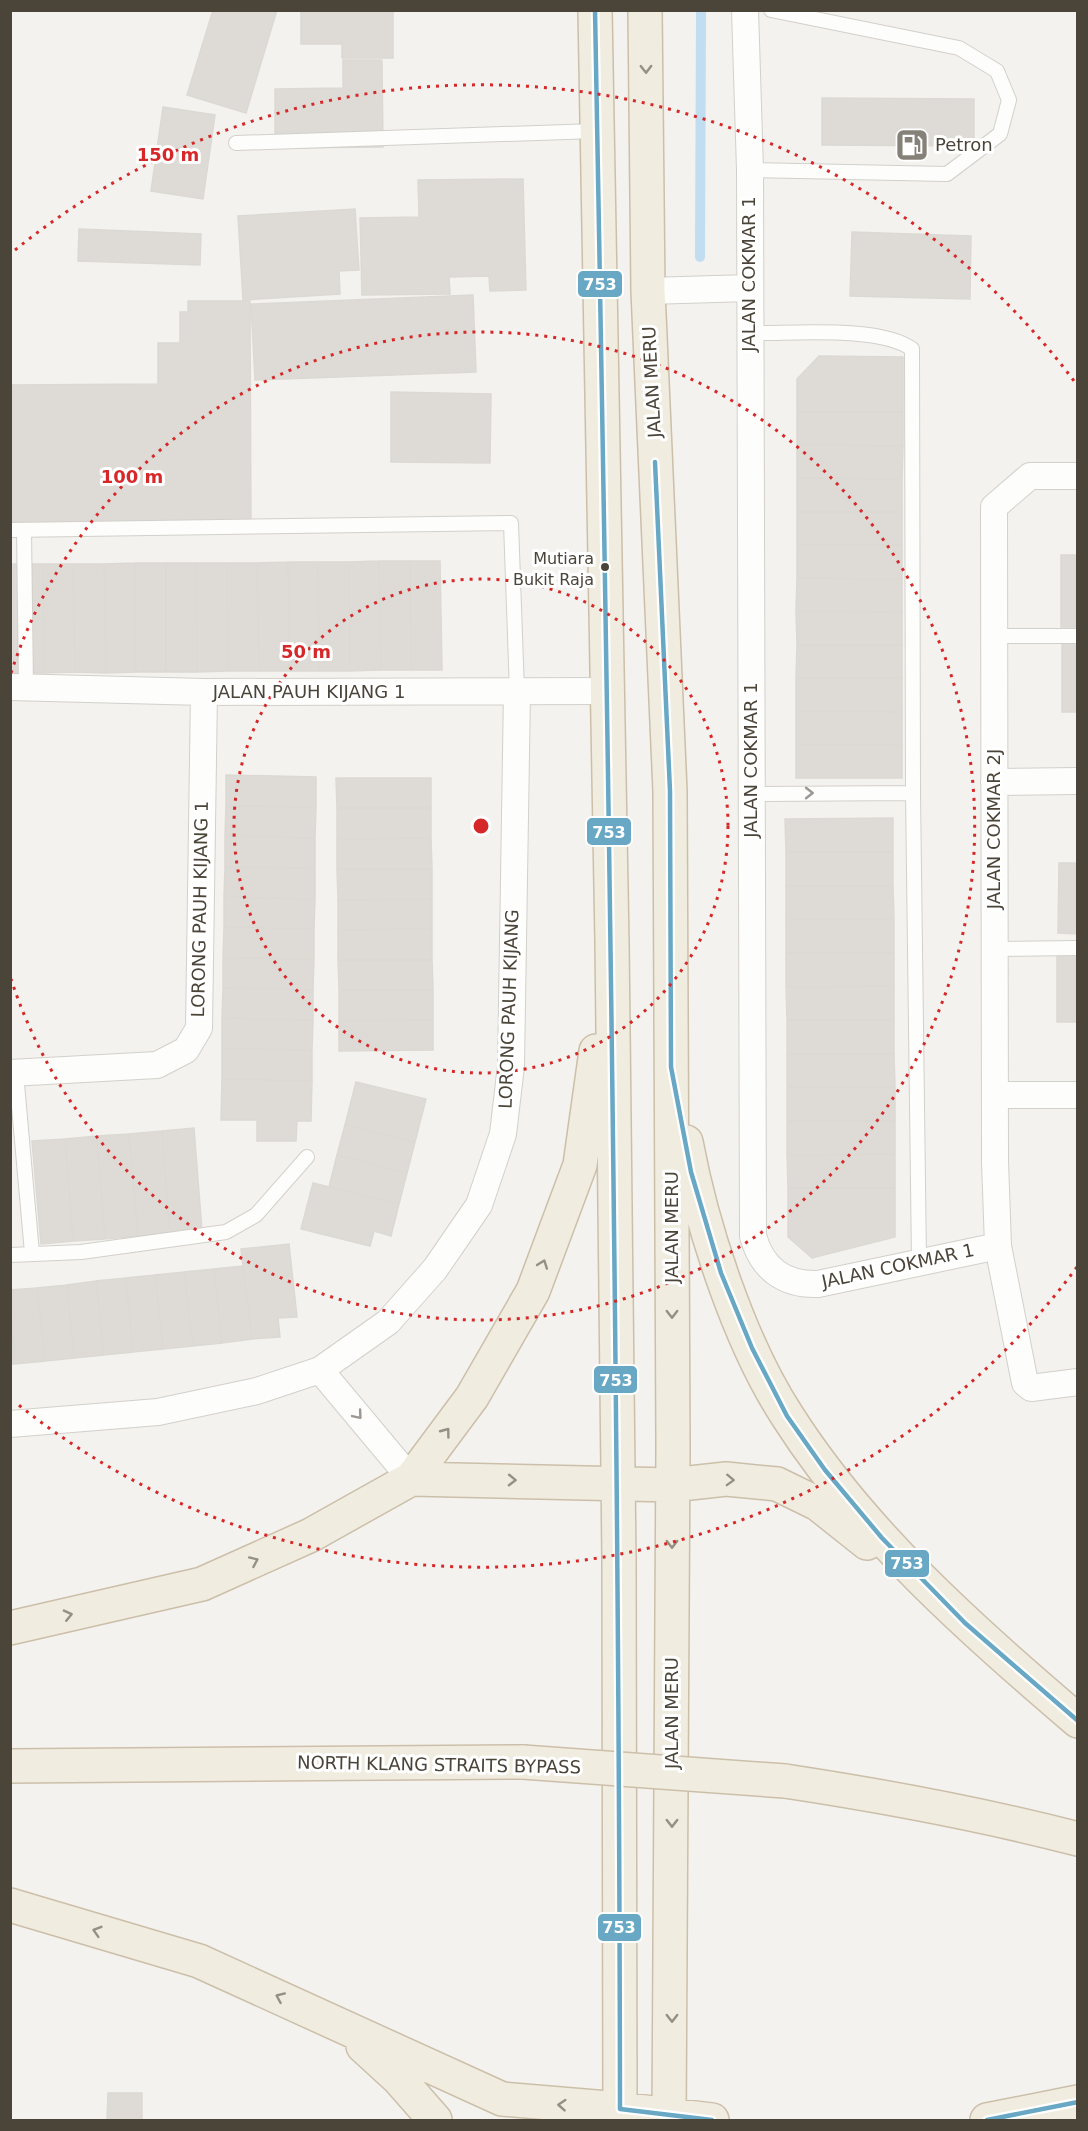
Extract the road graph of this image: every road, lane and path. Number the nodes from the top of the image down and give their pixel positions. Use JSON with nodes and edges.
{"nodes":[{"id":1,"x":595,"y":10,"type":"edge"},
{"id":2,"x":645,"y":10,"type":"edge"},
{"id":3,"x":745,"y":10,"type":"edge"},
{"id":4,"x":771,"y":10,"type":"edge"},
{"id":5,"x":596,"y":131,"type":"junction"},
{"id":6,"x":236,"y":143,"type":"dead end"},
{"id":7,"x":750,"y":170,"type":"junction"},
{"id":8,"x":750,"y":288,"type":"junction"},
{"id":9,"x":648,"y":291,"type":"junction"},
{"id":10,"x":749,"y":333,"type":"junction"},
{"id":11,"x":1077,"y":476,"type":"edge"},
{"id":12,"x":17,"y":530,"type":"edge"},
{"id":13,"x":993,"y":636,"type":"junction"},
{"id":14,"x":1077,"y":636,"type":"edge"},
{"id":15,"x":18,"y":687,"type":"edge"},
{"id":16,"x":608,"y":691,"type":"junction"},
{"id":17,"x":204,"y":692,"type":"junction"},
{"id":18,"x":517,"y":692,"type":"junction"},
{"id":19,"x":1077,"y":781,"type":"edge"},
{"id":20,"x":994,"y":782,"type":"junction"},
{"id":21,"x":913,"y":793,"type":"junction"},
{"id":22,"x":751,"y":794,"type":"junction"},
{"id":23,"x":612,"y":942,"type":"junction"},
{"id":24,"x":1077,"y":948,"type":"edge"},
{"id":25,"x":994,"y":949,"type":"junction"},
{"id":26,"x":671,"y":1067,"type":"junction"},
{"id":27,"x":14,"y":1073,"type":"edge"},
{"id":28,"x":995,"y":1095,"type":"junction"},
{"id":29,"x":1077,"y":1095,"type":"edge"},
{"id":30,"x":307,"y":1157,"type":"dead end"},
{"id":31,"x":998,"y":1246,"type":"junction"},
{"id":32,"x":32,"y":1253,"type":"junction"},
{"id":33,"x":10,"y":1255,"type":"edge"},
{"id":34,"x":919,"y":1261,"type":"junction"},
{"id":35,"x":320,"y":1371,"type":"junction"},
{"id":36,"x":1077,"y":1384,"type":"edge"},
{"id":37,"x":10,"y":1424,"type":"edge"},
{"id":38,"x":411,"y":1479,"type":"junction"},
{"id":39,"x":616,"y":1483,"type":"junction"},
{"id":40,"x":672,"y":1485,"type":"junction"},
{"id":41,"x":964,"y":1623,"type":"junction"},
{"id":42,"x":10,"y":1628,"type":"edge"},
{"id":43,"x":1077,"y":1721,"type":"edge"},
{"id":44,"x":10,"y":1766,"type":"edge"},
{"id":45,"x":1077,"y":1839,"type":"edge"},
{"id":46,"x":10,"y":1905,"type":"edge"},
{"id":47,"x":334,"y":2020,"type":"junction"},
{"id":48,"x":1077,"y":2102,"type":"edge"},
{"id":49,"x":1077,"y":2109,"type":"edge"},
{"id":50,"x":620,"y":2115,"type":"edge"},
{"id":51,"x":670,"y":2118,"type":"edge"},
{"id":52,"x":435,"y":2121,"type":"edge"},
{"id":53,"x":712,"y":2121,"type":"edge"},
{"id":54,"x":987,"y":2121,"type":"edge"},
{"id":55,"x":1054,"y":2121,"type":"edge"}],
"edges":[{"from":1,"to":5,"type":"highway"},
{"from":2,"to":9,"type":"highway","name":"JALAN MERU","one_way":true},
{"from":3,"to":7,"type":"street","name":"JALAN COKMAR 1"},
{"from":4,"to":7,"type":"lane"},
{"from":5,"to":6,"type":"lane"},
{"from":5,"to":16,"type":"highway"},
{"from":7,"to":8,"type":"street","name":"JALAN COKMAR 1"},
{"from":8,"to":9,"type":"street"},
{"from":8,"to":10,"type":"street","name":"JALAN COKMAR 1"},
{"from":9,"to":26,"type":"highway","name":"JALAN MERU"},
{"from":10,"to":21,"type":"lane"},
{"from":10,"to":22,"type":"street","name":"JALAN COKMAR 1"},
{"from":11,"to":13,"type":"street","name":"JALAN COKMAR 2J"},
{"from":12,"to":15,"type":"lane"},
{"from":12,"to":18,"type":"lane"},
{"from":13,"to":14,"type":"lane"},
{"from":13,"to":20,"type":"street","name":"JALAN COKMAR 2J"},
{"from":15,"to":17,"type":"street","name":"JALAN PAUH KIJANG 1"},
{"from":16,"to":18,"type":"street","name":"JALAN PAUH KIJANG 1"},
{"from":16,"to":23,"type":"highway"},
{"from":17,"to":18,"type":"street","name":"JALAN PAUH KIJANG 1"},
{"from":17,"to":27,"type":"street","name":"LORONG PAUH KIJANG 1"},
{"from":18,"to":35,"type":"street","name":"LORONG PAUH KIJANG"},
{"from":19,"to":20,"type":"street"},
{"from":20,"to":25,"type":"street","name":"JALAN COKMAR 2J"},
{"from":22,"to":21,"type":"lane","one_way":true},
{"from":21,"to":34,"type":"lane"},
{"from":22,"to":34,"type":"street","name":"JALAN COKMAR 1"},
{"from":38,"to":23,"type":"highway","one_way":true},
{"from":23,"to":39,"type":"highway"},
{"from":24,"to":25,"type":"lane"},
{"from":25,"to":28,"type":"street","name":"JALAN COKMAR 2J"},
{"from":26,"to":40,"type":"highway","name":"JALAN MERU","one_way":true},
{"from":26,"to":41,"type":"highway"},
{"from":27,"to":32,"type":"lane"},
{"from":28,"to":29,"type":"street"},
{"from":28,"to":31,"type":"street","name":"JALAN COKMAR 2J"},
{"from":30,"to":32,"type":"lane"},
{"from":31,"to":34,"type":"street","name":"JALAN COKMAR 1"},
{"from":31,"to":36,"type":"street","name":"JALAN COKMAR 2J"},
{"from":32,"to":33,"type":"lane"},
{"from":35,"to":37,"type":"street","name":"LORONG PAUH KIJANG"},
{"from":35,"to":38,"type":"street","one_way":true},
{"from":38,"to":39,"type":"highway","one_way":true},
{"from":42,"to":38,"type":"highway","one_way":true},
{"from":39,"to":40,"type":"highway"},
{"from":39,"to":50,"type":"highway"},
{"from":40,"to":41,"type":"highway","one_way":true},
{"from":40,"to":51,"type":"highway","name":"JALAN MERU","one_way":true},
{"from":41,"to":43,"type":"highway"},
{"from":44,"to":45,"type":"highway","name":"NORTH KLANG STRAITS BYPASS","bridge":true},
{"from":47,"to":46,"type":"highway","one_way":true},
{"from":50,"to":47,"type":"highway","one_way":true},
{"from":47,"to":52,"type":"highway"},
{"from":48,"to":54,"type":"highway"},
{"from":49,"to":55,"type":"highway"},
{"from":50,"to":51,"type":"highway"},
{"from":51,"to":53,"type":"highway"}]}
